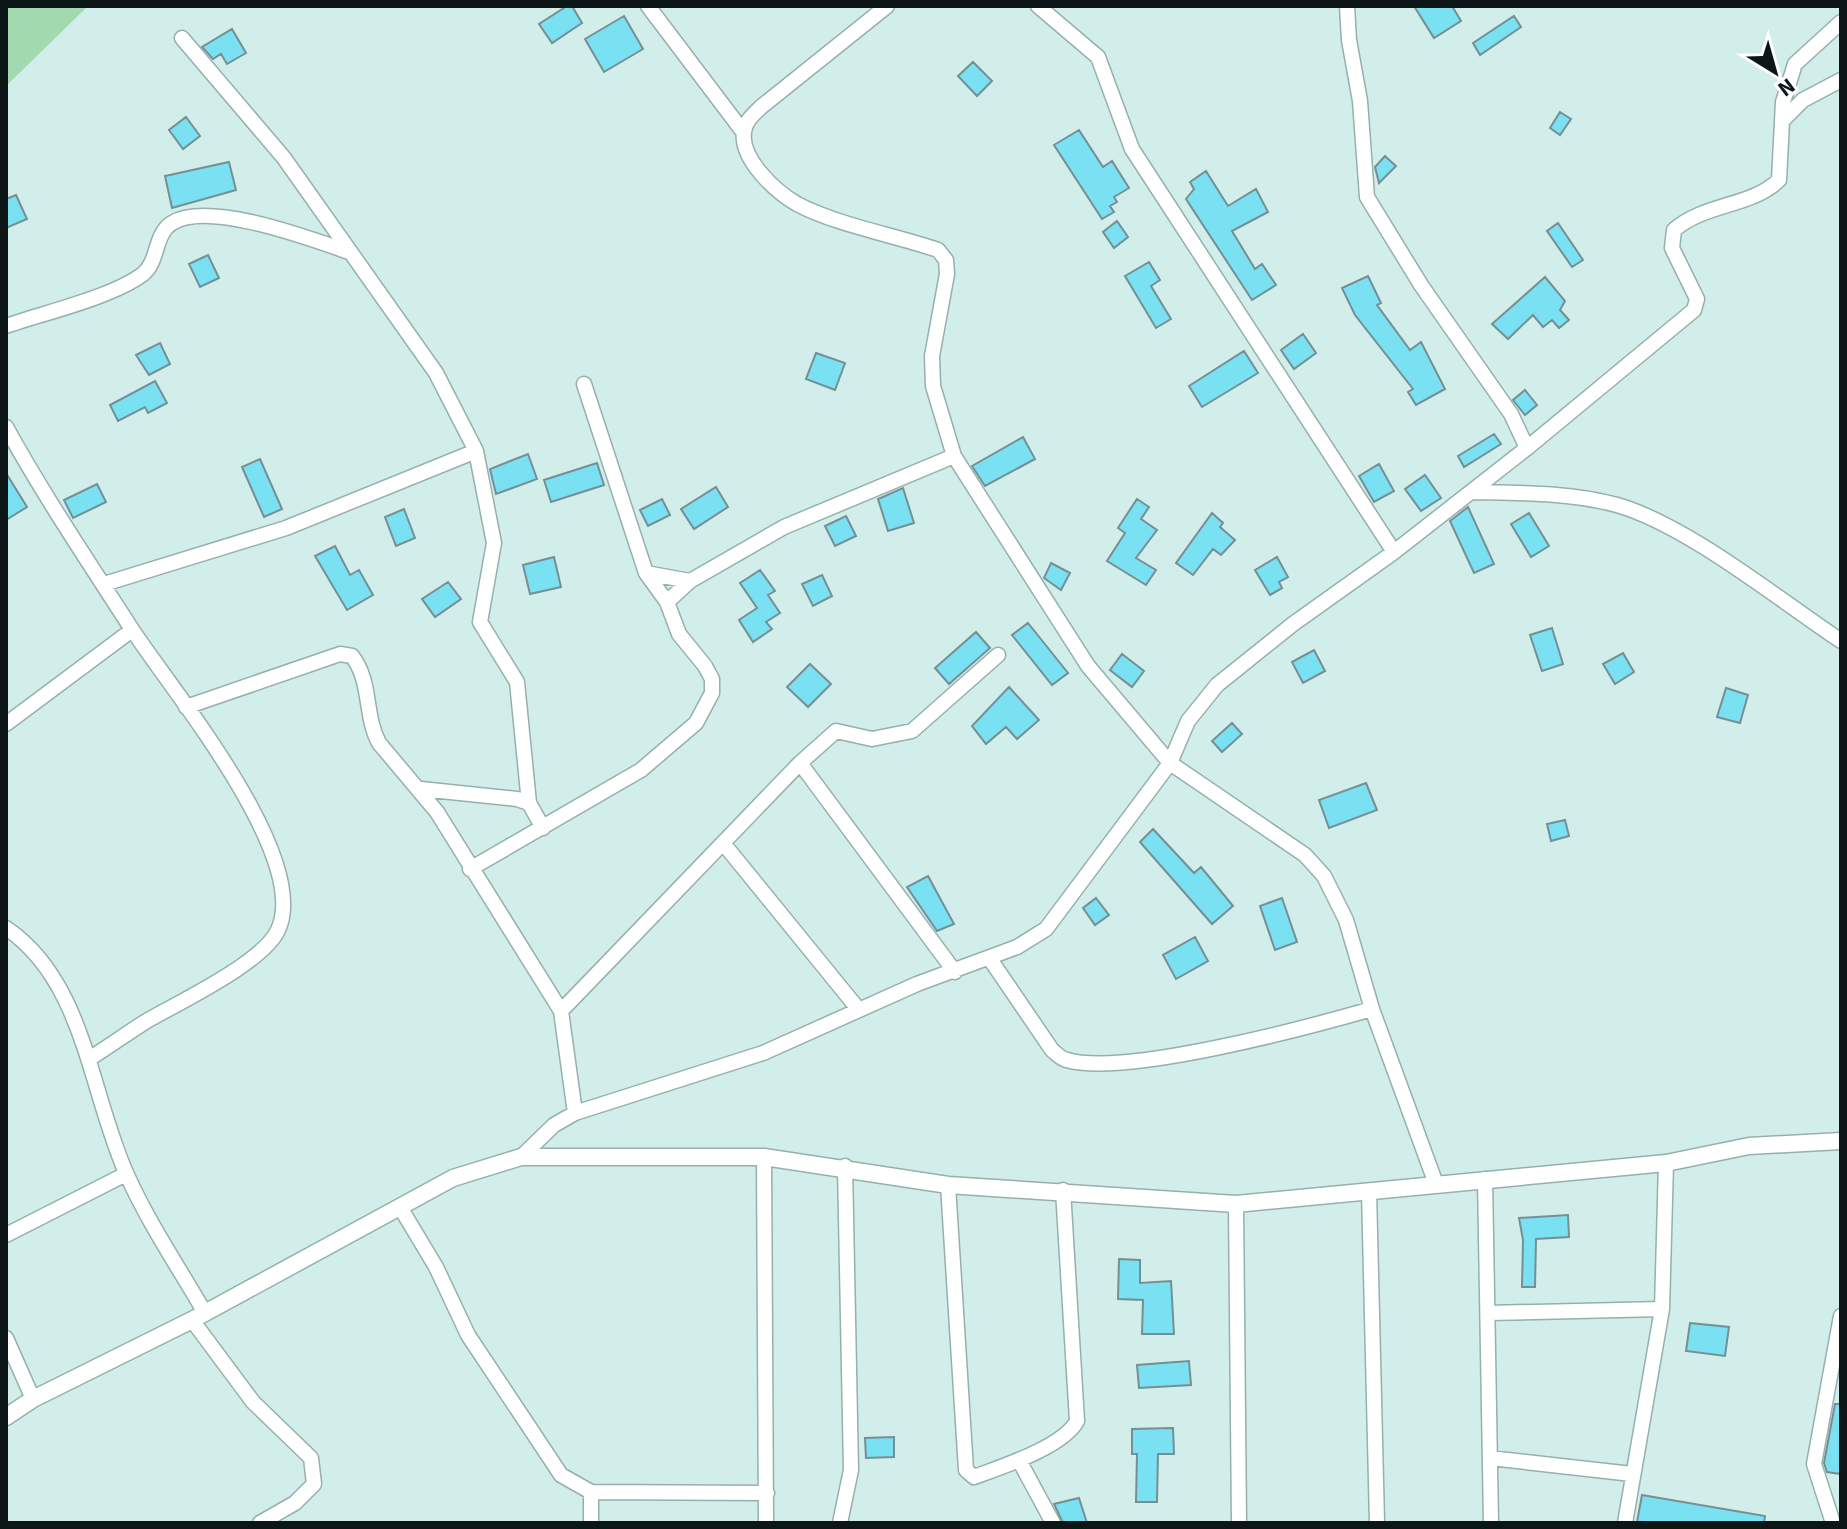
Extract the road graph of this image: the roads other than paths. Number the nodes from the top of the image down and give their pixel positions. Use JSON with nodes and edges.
{"nodes":[{"id":1,"x":648,"y":6,"type":"edge"},
{"id":2,"x":887,"y":6,"type":"edge"},
{"id":3,"x":1038,"y":6,"type":"edge"},
{"id":4,"x":1347,"y":6,"type":"edge"},
{"id":5,"x":1841,"y":23,"type":"edge"},
{"id":6,"x":182,"y":38,"type":"dead end"},
{"id":7,"x":1841,"y":80,"type":"edge"},
{"id":8,"x":1782,"y":121,"type":"junction"},
{"id":9,"x":744,"y":133,"type":"junction"},
{"id":10,"x":350,"y":253,"type":"junction"},
{"id":11,"x":6,"y":326,"type":"edge"},
{"id":12,"x":584,"y":384,"type":"dead end"},
{"id":13,"x":6,"y":427,"type":"edge"},
{"id":14,"x":1527,"y":448,"type":"junction"},
{"id":15,"x":476,"y":451,"type":"junction"},
{"id":16,"x":954,"y":456,"type":"junction"},
{"id":17,"x":1471,"y":492,"type":"junction"},
{"id":18,"x":1394,"y":552,"type":"junction"},
{"id":19,"x":646,"y":573,"type":"junction"},
{"id":20,"x":690,"y":581,"type":"junction"},
{"id":21,"x":104,"y":584,"type":"junction"},
{"id":22,"x":667,"y":602,"type":"junction"},
{"id":23,"x":132,"y":630,"type":"junction"},
{"id":24,"x":1841,"y":641,"type":"edge"},
{"id":25,"x":998,"y":655,"type":"dead end"},
{"id":26,"x":186,"y":707,"type":"junction"},
{"id":27,"x":6,"y":724,"type":"edge"},
{"id":28,"x":800,"y":763,"type":"junction"},
{"id":29,"x":1170,"y":763,"type":"junction"},
{"id":30,"x":421,"y":789,"type":"junction"},
{"id":31,"x":529,"y":803,"type":"junction"},
{"id":32,"x":543,"y":828,"type":"junction"},
{"id":33,"x":723,"y":843,"type":"junction"},
{"id":34,"x":470,"y":869,"type":"junction"},
{"id":35,"x":6,"y":928,"type":"edge"},
{"id":36,"x":990,"y":959,"type":"junction"},
{"id":37,"x":955,"y":972,"type":"junction"},
{"id":38,"x":1372,"y":1009,"type":"junction"},
{"id":39,"x":859,"y":1010,"type":"junction"},
{"id":40,"x":561,"y":1011,"type":"junction"},
{"id":41,"x":89,"y":1059,"type":"junction"},
{"id":42,"x":575,"y":1113,"type":"junction"},
{"id":43,"x":1841,"y":1141,"type":"edge"},
{"id":44,"x":521,"y":1157,"type":"junction"},
{"id":45,"x":764,"y":1157,"type":"junction"},
{"id":46,"x":1666,"y":1163,"type":"junction"},
{"id":47,"x":845,"y":1166,"type":"junction"},
{"id":48,"x":126,"y":1174,"type":"junction"},
{"id":49,"x":1485,"y":1179,"type":"junction"},
{"id":50,"x":1436,"y":1184,"type":"junction"},
{"id":51,"x":948,"y":1185,"type":"junction"},
{"id":52,"x":1063,"y":1190,"type":"junction"},
{"id":53,"x":1369,"y":1191,"type":"junction"},
{"id":54,"x":1236,"y":1204,"type":"junction"},
{"id":55,"x":400,"y":1207,"type":"junction"},
{"id":56,"x":6,"y":1235,"type":"edge"},
{"id":57,"x":1662,"y":1309,"type":"junction"},
{"id":58,"x":1488,"y":1313,"type":"junction"},
{"id":59,"x":199,"y":1316,"type":"junction"},
{"id":60,"x":1841,"y":1316,"type":"edge"},
{"id":61,"x":6,"y":1338,"type":"edge"},
{"id":62,"x":1839,"y":1342,"type":"edge"},
{"id":63,"x":33,"y":1399,"type":"junction"},
{"id":64,"x":6,"y":1417,"type":"edge"},
{"id":65,"x":1490,"y":1458,"type":"junction"},
{"id":66,"x":1019,"y":1460,"type":"junction"},
{"id":67,"x":1632,"y":1474,"type":"junction"},
{"id":68,"x":591,"y":1492,"type":"junction"},
{"id":69,"x":767,"y":1493,"type":"junction"},
{"id":70,"x":260,"y":1523,"type":"edge"},
{"id":71,"x":591,"y":1523,"type":"edge"},
{"id":72,"x":766,"y":1523,"type":"edge"},
{"id":73,"x":840,"y":1523,"type":"edge"},
{"id":74,"x":1053,"y":1523,"type":"edge"},
{"id":75,"x":1239,"y":1523,"type":"edge"},
{"id":76,"x":1377,"y":1523,"type":"edge"},
{"id":77,"x":1491,"y":1523,"type":"edge"},
{"id":78,"x":1625,"y":1523,"type":"edge"},
{"id":79,"x":1833,"y":1523,"type":"edge"}],
"edges":[{"from":1,"to":9,"type":"street"},
{"from":2,"to":9,"type":"street"},
{"from":3,"to":18,"type":"street"},
{"from":4,"to":14,"type":"street"},
{"from":5,"to":8,"type":"street"},
{"from":6,"to":10,"type":"street"},
{"from":7,"to":8,"type":"street"},
{"from":8,"to":14,"type":"street"},
{"from":9,"to":16,"type":"street"},
{"from":10,"to":11,"type":"street"},
{"from":10,"to":15,"type":"street"},
{"from":12,"to":19,"type":"street"},
{"from":13,"to":21,"type":"street"},
{"from":14,"to":17,"type":"street"},
{"from":15,"to":21,"type":"street"},
{"from":15,"to":31,"type":"street"},
{"from":16,"to":20,"type":"street"},
{"from":16,"to":29,"type":"street"},
{"from":17,"to":18,"type":"street"},
{"from":17,"to":24,"type":"street"},
{"from":18,"to":29,"type":"street"},
{"from":19,"to":20,"type":"street"},
{"from":19,"to":22,"type":"street"},
{"from":20,"to":22,"type":"street"},
{"from":21,"to":23,"type":"street"},
{"from":22,"to":32,"type":"street"},
{"from":23,"to":26,"type":"street"},
{"from":23,"to":27,"type":"street"},
{"from":25,"to":28,"type":"street"},
{"from":26,"to":30,"type":"street"},
{"from":26,"to":41,"type":"street"},
{"from":28,"to":33,"type":"street"},
{"from":28,"to":37,"type":"street"},
{"from":29,"to":36,"type":"street"},
{"from":29,"to":38,"type":"street"},
{"from":30,"to":31,"type":"street"},
{"from":30,"to":34,"type":"street"},
{"from":31,"to":32,"type":"street"},
{"from":32,"to":34,"type":"street"},
{"from":33,"to":39,"type":"street"},
{"from":33,"to":40,"type":"street"},
{"from":34,"to":40,"type":"street"},
{"from":35,"to":41,"type":"street"},
{"from":36,"to":37,"type":"street"},
{"from":36,"to":38,"type":"street"},
{"from":37,"to":39,"type":"street"},
{"from":38,"to":50,"type":"street"},
{"from":39,"to":42,"type":"street"},
{"from":40,"to":42,"type":"street"},
{"from":41,"to":48,"type":"street"},
{"from":42,"to":44,"type":"street"},
{"from":43,"to":46,"type":"street"},
{"from":44,"to":45,"type":"street"},
{"from":44,"to":55,"type":"street"},
{"from":45,"to":47,"type":"street"},
{"from":45,"to":69,"type":"street"},
{"from":46,"to":49,"type":"street"},
{"from":46,"to":57,"type":"street"},
{"from":47,"to":51,"type":"street"},
{"from":47,"to":73,"type":"street"},
{"from":48,"to":56,"type":"street"},
{"from":48,"to":59,"type":"street"},
{"from":49,"to":50,"type":"street"},
{"from":49,"to":58,"type":"street"},
{"from":50,"to":53,"type":"street"},
{"from":51,"to":52,"type":"street"},
{"from":51,"to":66,"type":"street"},
{"from":52,"to":54,"type":"street"},
{"from":52,"to":66,"type":"street"},
{"from":53,"to":54,"type":"street"},
{"from":53,"to":76,"type":"street"},
{"from":54,"to":75,"type":"street"},
{"from":55,"to":59,"type":"street"},
{"from":55,"to":68,"type":"street"},
{"from":57,"to":58,"type":"street"},
{"from":57,"to":67,"type":"street"},
{"from":58,"to":65,"type":"street"},
{"from":59,"to":63,"type":"street"},
{"from":59,"to":70,"type":"street"},
{"from":60,"to":62,"type":"street"},
{"from":61,"to":63,"type":"street"},
{"from":62,"to":79,"type":"street"},
{"from":63,"to":64,"type":"street"},
{"from":65,"to":67,"type":"street"},
{"from":65,"to":77,"type":"street"},
{"from":66,"to":74,"type":"street"},
{"from":67,"to":78,"type":"street"},
{"from":68,"to":69,"type":"street"},
{"from":68,"to":71,"type":"street"},
{"from":69,"to":72,"type":"street"}]}
